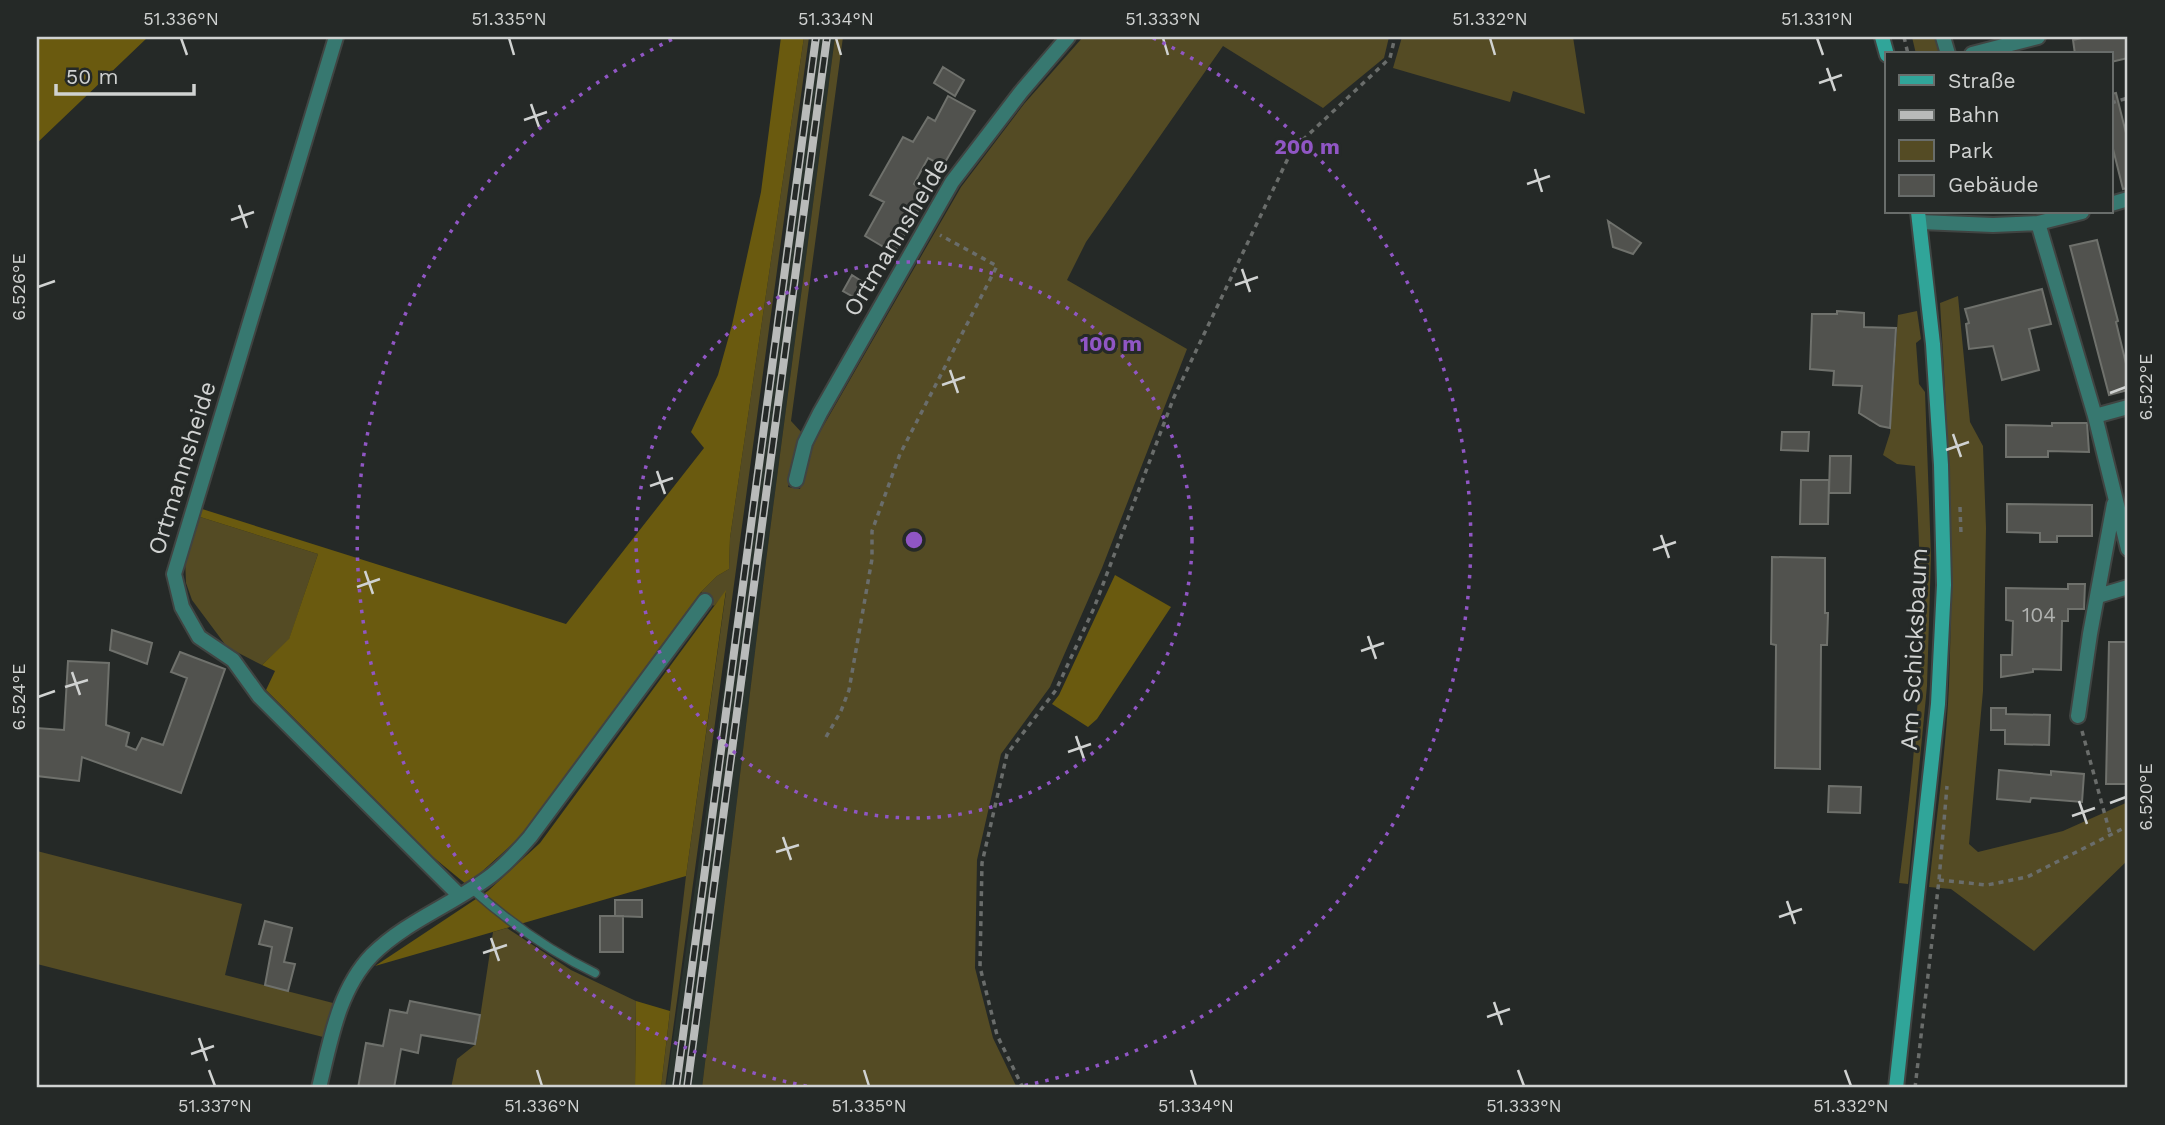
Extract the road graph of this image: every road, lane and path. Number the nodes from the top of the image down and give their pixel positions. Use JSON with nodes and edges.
{"nodes":[{"id":1,"x":336,"y":37,"type":"edge"},
{"id":2,"x":1068,"y":37,"type":"edge"},
{"id":3,"x":1395,"y":37,"type":"edge"},
{"id":4,"x":2038,"y":37,"type":"edge"},
{"id":5,"x":1980,"y":52,"type":"edge"},
{"id":6,"x":2074,"y":214,"type":"edge"},
{"id":7,"x":1919,"y":217,"type":"edge"},
{"id":8,"x":1991,"y":218,"type":"edge"},
{"id":9,"x":2038,"y":223,"type":"junction"},
{"id":10,"x":926,"y":227,"type":"junction"},
{"id":11,"x":2128,"y":407,"type":"edge"},
{"id":12,"x":2095,"y":416,"type":"junction"},
{"id":13,"x":796,"y":480,"type":"dead end"},
{"id":14,"x":2115,"y":497,"type":"junction"},
{"id":15,"x":2128,"y":549,"type":"edge"},
{"id":16,"x":2128,"y":587,"type":"edge"},
{"id":17,"x":2098,"y":597,"type":"junction"},
{"id":18,"x":705,"y":601,"type":"dead end"},
{"id":19,"x":2078,"y":716,"type":"joint"},
{"id":20,"x":826,"y":737,"type":"dead end"},
{"id":21,"x":2128,"y":826,"type":"edge"},
{"id":22,"x":2111,"y":837,"type":"junction"},
{"id":23,"x":1939,"y":880,"type":"dead end"},
{"id":24,"x":466,"y":892,"type":"junction"},
{"id":25,"x":595,"y":973,"type":"dead end"},
{"id":26,"x":319,"y":1088,"type":"edge"},
{"id":27,"x":1023,"y":1088,"type":"edge"},
{"id":28,"x":1896,"y":1088,"type":"edge"}],
"edges":[{"from":1,"to":24,"type":"street","name":"Ortmannsheide"},
{"from":2,"to":10,"type":"street","name":"Ortmannsheide"},
{"from":3,"to":27,"type":"path"},
{"from":4,"to":5,"type":"street"},
{"from":6,"to":9,"type":"street"},
{"from":7,"to":8,"type":"street"},
{"from":7,"to":28,"type":"street","name":"Am Schicksbaum"},
{"from":8,"to":9,"type":"street"},
{"from":9,"to":12,"type":"street"},
{"from":10,"to":13,"type":"street","name":"Ortmannsheide"},
{"from":10,"to":20,"type":"path"},
{"from":11,"to":12,"type":"street"},
{"from":12,"to":14,"type":"street"},
{"from":14,"to":15,"type":"street"},
{"from":14,"to":17,"type":"street"},
{"from":16,"to":17,"type":"street"},
{"from":17,"to":19,"type":"street"},
{"from":18,"to":24,"type":"street"},
{"from":19,"to":22,"type":"path"},
{"from":21,"to":22,"type":"path"},
{"from":22,"to":23,"type":"path"},
{"from":24,"to":25,"type":"lane"},
{"from":24,"to":26,"type":"street"}]}
